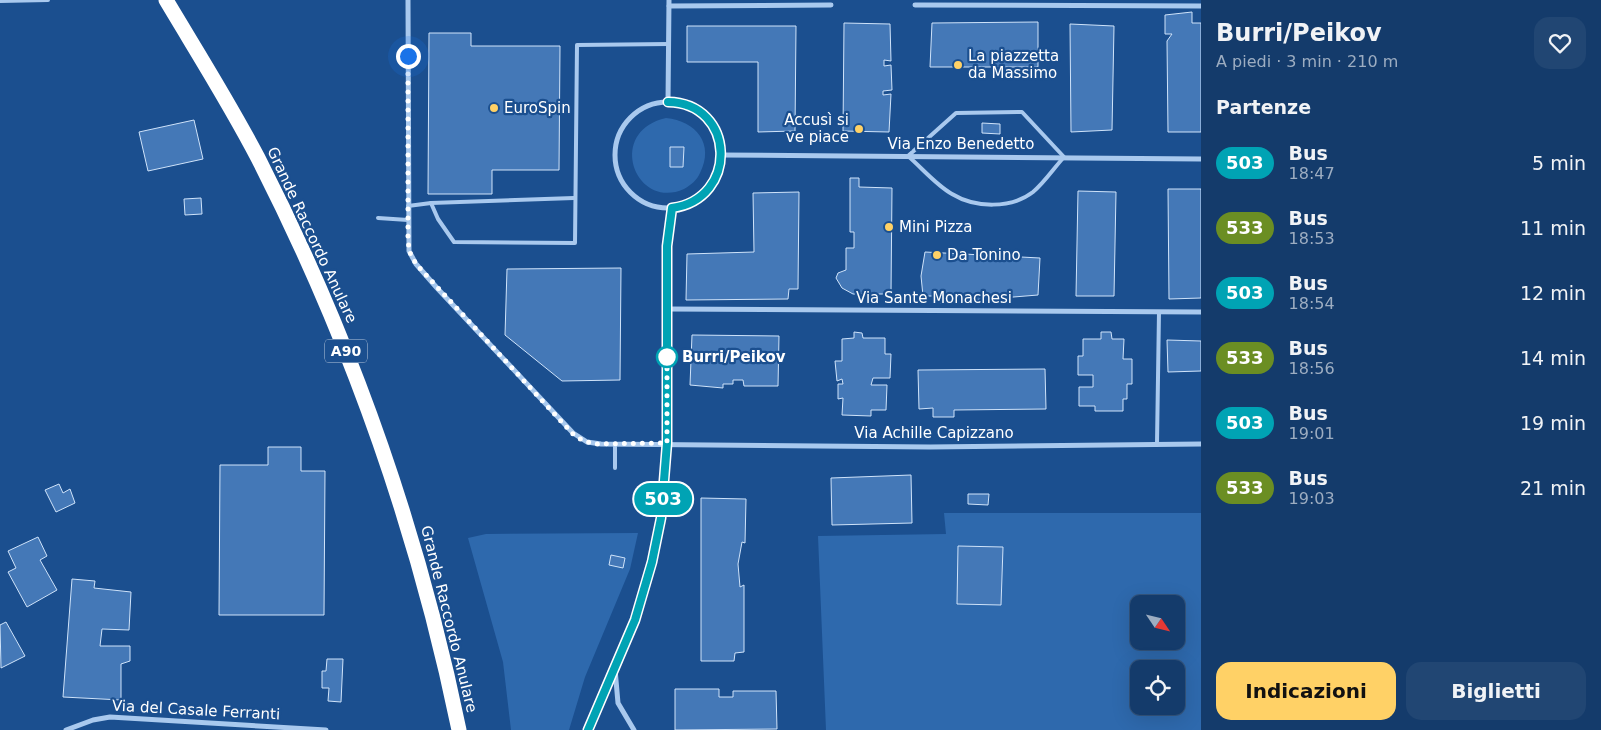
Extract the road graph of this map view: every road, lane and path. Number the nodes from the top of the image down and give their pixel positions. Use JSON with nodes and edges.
{"nodes":[{"id":1,"x":48,"y":0,"type":"edge"},
{"id":2,"x":166,"y":0,"type":"edge"},
{"id":3,"x":408,"y":0,"type":"edge"},
{"id":4,"x":0,"y":1,"type":"edge"},
{"id":5,"x":669,"y":3,"type":"edge"},
{"id":6,"x":831,"y":5,"type":"dead end"},
{"id":7,"x":915,"y":5,"type":"dead end"},
{"id":8,"x":1201,"y":6,"type":"edge"},
{"id":9,"x":669,"y":44,"type":"junction"},
{"id":10,"x":668,"y":102,"type":"junction"},
{"id":11,"x":721,"y":155,"type":"junction"},
{"id":12,"x":908,"y":156,"type":"junction"},
{"id":13,"x":1064,"y":157,"type":"junction"},
{"id":14,"x":1201,"y":159,"type":"edge"},
{"id":15,"x":574,"y":198,"type":"junction"},
{"id":16,"x":431,"y":203,"type":"junction"},
{"id":17,"x":408,"y":206,"type":"junction"},
{"id":18,"x":672,"y":208,"type":"junction"},
{"id":19,"x":378,"y":218,"type":"dead end"},
{"id":20,"x":408,"y":220,"type":"junction"},
{"id":21,"x":668,"y":309,"type":"junction"},
{"id":22,"x":1159,"y":312,"type":"junction"},
{"id":23,"x":1201,"y":312,"type":"edge"},
{"id":24,"x":667,"y":443,"type":"junction"},
{"id":25,"x":615,"y":444,"type":"junction"},
{"id":26,"x":1157,"y":444,"type":"junction"},
{"id":27,"x":1201,"y":444,"type":"edge"},
{"id":28,"x":615,"y":468,"type":"dead end"},
{"id":29,"x":614,"y":666,"type":"junction"},
{"id":30,"x":66,"y":730,"type":"edge"},
{"id":31,"x":326,"y":730,"type":"edge"},
{"id":32,"x":458,"y":730,"type":"edge"},
{"id":33,"x":588,"y":730,"type":"edge"},
{"id":34,"x":634,"y":730,"type":"edge"}],
"edges":[{"from":1,"to":4,"type":"lane"},
{"from":2,"to":32,"type":"highway","name":"Grande Raccordo Anulare","number":"A90"},
{"from":3,"to":17,"type":"street","name":"Via Achille Capizzano"},
{"from":5,"to":6,"type":"street"},
{"from":5,"to":9,"type":"street"},
{"from":7,"to":8,"type":"street"},
{"from":9,"to":10,"type":"street"},
{"from":9,"to":15,"type":"lane"},
{"from":10,"to":11,"type":"street"},
{"from":10,"to":18,"type":"street"},
{"from":11,"to":12,"type":"street","name":"Via Enzo Benedetto"},
{"from":11,"to":18,"type":"street"},
{"from":12,"to":13,"type":"street","name":"Via Enzo Benedetto"},
{"from":12,"to":13,"type":"lane"},
{"from":12,"to":13,"type":"lane"},
{"from":13,"to":14,"type":"street","name":"Via Enzo Benedetto"},
{"from":15,"to":16,"type":"lane"},
{"from":15,"to":16,"type":"lane"},
{"from":16,"to":17,"type":"lane"},
{"from":17,"to":20,"type":"street","name":"Via Achille Capizzano"},
{"from":18,"to":21,"type":"street"},
{"from":19,"to":20,"type":"lane"},
{"from":20,"to":25,"type":"street","name":"Via Achille Capizzano"},
{"from":21,"to":22,"type":"street","name":"Via Sante Monachesi"},
{"from":21,"to":24,"type":"street"},
{"from":22,"to":23,"type":"street","name":"Via Sante Monachesi"},
{"from":22,"to":26,"type":"lane"},
{"from":24,"to":25,"type":"street","name":"Via Achille Capizzano"},
{"from":24,"to":26,"type":"street","name":"Via Achille Capizzano"},
{"from":24,"to":29,"type":"street"},
{"from":25,"to":28,"type":"lane"},
{"from":26,"to":27,"type":"street","name":"Via Achille Capizzano"},
{"from":29,"to":33,"type":"street"},
{"from":29,"to":34,"type":"street"},
{"from":30,"to":31,"type":"street","name":"Via del Casale Ferranti"}]}
